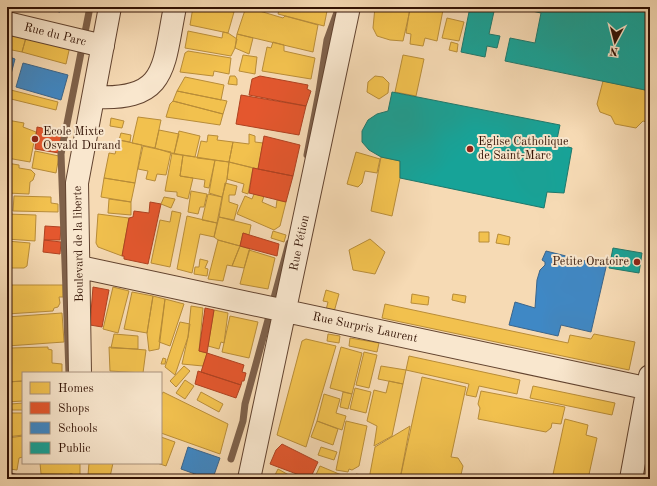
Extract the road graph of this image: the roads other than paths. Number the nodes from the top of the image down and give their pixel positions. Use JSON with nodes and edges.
{"nodes":[{"id":1,"x":110,"y":7,"type":"edge"},
{"id":2,"x":175,"y":7,"type":"edge"},
{"id":3,"x":349,"y":7,"type":"edge"},
{"id":4,"x":7,"y":23,"type":"edge"},
{"id":5,"x":90,"y":44,"type":"junction"},
{"id":6,"x":95,"y":96,"type":"junction"},
{"id":7,"x":80,"y":267,"type":"junction"},
{"id":8,"x":276,"y":309,"type":"junction"},
{"id":9,"x":80,"y":372,"type":"edge"},
{"id":10,"x":649,"y":385,"type":"edge"},
{"id":11,"x":249,"y":479,"type":"edge"},
{"id":12,"x":631,"y":479,"type":"edge"}],
"edges":[{"from":1,"to":5,"type":"street","name":"Boulevard de la liberte"},
{"from":2,"to":6,"type":"street"},
{"from":3,"to":8,"type":"street","name":"Rue Pétion"},
{"from":4,"to":5,"type":"street","name":"Rue du Parc"},
{"from":5,"to":6,"type":"street","name":"Boulevard de la liberte"},
{"from":6,"to":7,"type":"street","name":"Boulevard de la liberte"},
{"from":7,"to":8,"type":"street","name":"Rue Surpris Laurent"},
{"from":7,"to":9,"type":"street","name":"Boulevard de la liberte"},
{"from":8,"to":10,"type":"street","name":"Rue Surpris Laurent"},
{"from":8,"to":11,"type":"street","name":"Rue Pétion"},
{"from":10,"to":12,"type":"street"}]}
